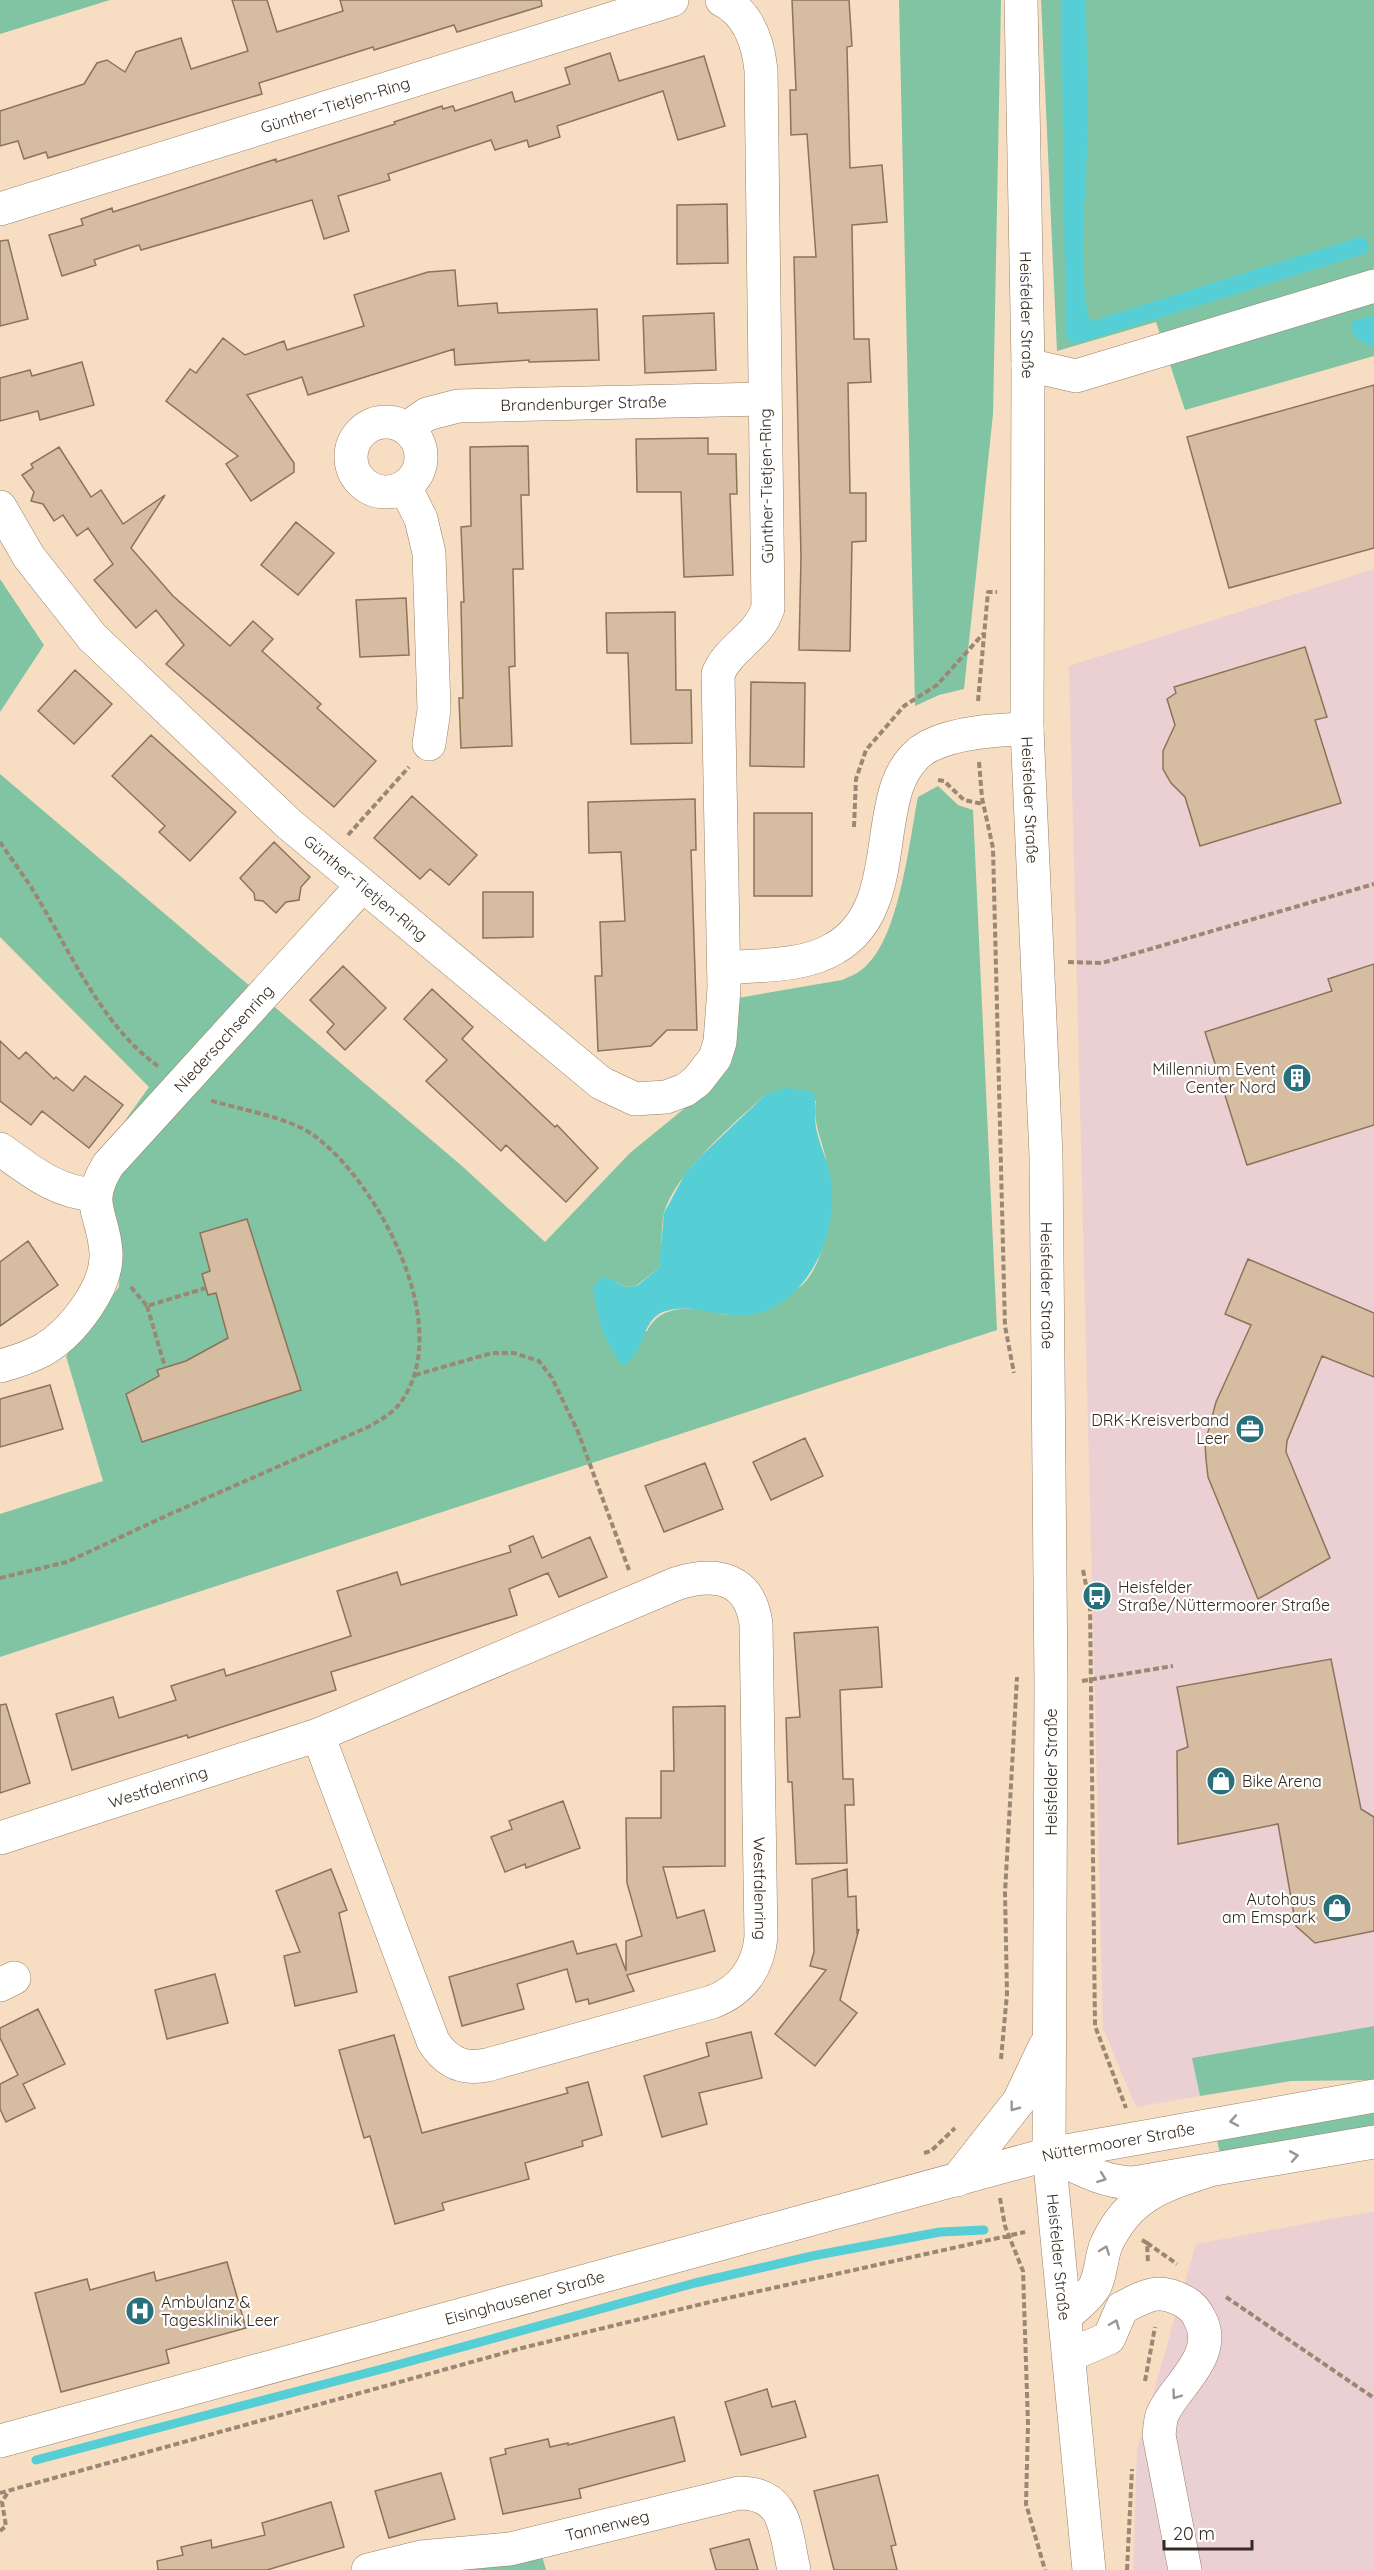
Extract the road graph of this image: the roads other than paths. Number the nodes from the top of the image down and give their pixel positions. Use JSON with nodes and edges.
{"nodes":[{"id":1,"x":672,"y":0,"type":"edge"},
{"id":2,"x":722,"y":0,"type":"edge"},
{"id":3,"x":1021,"y":0,"type":"edge"},
{"id":4,"x":0,"y":209,"type":"edge"},
{"id":5,"x":1374,"y":286,"type":"edge"},
{"id":6,"x":1028,"y":365,"type":"junction"},
{"id":7,"x":764,"y":399,"type":"junction"},
{"id":8,"x":407,"y":428,"type":"junction"},
{"id":9,"x":405,"y":487,"type":"junction"},
{"id":10,"x":0,"y":507,"type":"edge"},
{"id":11,"x":1027,"y":729,"type":"junction"},
{"id":12,"x":429,"y":744,"type":"road end"},
{"id":13,"x":362,"y":886,"type":"junction"},
{"id":14,"x":724,"y":968,"type":"junction"},
{"id":15,"x":0,"y":1149,"type":"edge"},
{"id":16,"x":94,"y":1195,"type":"junction"},
{"id":17,"x":0,"y":1366,"type":"edge"},
{"id":18,"x":318,"y":1735,"type":"junction"},
{"id":19,"x":0,"y":1838,"type":"edge"},
{"id":20,"x":1050,"y":2036,"type":"junction"},
{"id":21,"x":1374,"y":2096,"type":"edge"},
{"id":22,"x":1374,"y":2142,"type":"edge"},
{"id":23,"x":1049,"y":2154,"type":"junction"},
{"id":24,"x":1207,"y":2171,"type":"junction"},
{"id":25,"x":957,"y":2180,"type":"junction"},
{"id":26,"x":1066,"y":2316,"type":"junction"},
{"id":27,"x":1070,"y":2355,"type":"junction"},
{"id":28,"x":0,"y":2441,"type":"edge"},
{"id":29,"x":368,"y":2570,"type":"edge"},
{"id":30,"x":794,"y":2570,"type":"edge"},
{"id":31,"x":1089,"y":2570,"type":"edge"},
{"id":32,"x":1185,"y":2570,"type":"edge"}],
"edges":[{"from":1,"to":4,"type":"street","name":"Günther-Tietjen-Ring"},
{"from":2,"to":7,"type":"street","name":"Günther-Tietjen-Ring"},
{"from":3,"to":6,"type":"street","name":"Heisfelder Straße"},
{"from":5,"to":6,"type":"street"},
{"from":6,"to":11,"type":"street","name":"Heisfelder Straße"},
{"from":7,"to":8,"type":"street","name":"Brandenburger Straße"},
{"from":7,"to":14,"type":"street","name":"Günther-Tietjen-Ring"},
{"from":8,"to":9,"type":"street"},
{"from":8,"to":9,"type":"street"},
{"from":9,"to":12,"type":"street"},
{"from":10,"to":13,"type":"street","name":"Günther-Tietjen-Ring"},
{"from":11,"to":14,"type":"street"},
{"from":11,"to":20,"type":"street","name":"Heisfelder Straße"},
{"from":13,"to":14,"type":"street","name":"Günther-Tietjen-Ring"},
{"from":13,"to":16,"type":"street","name":"Niedersachsenring"},
{"from":15,"to":16,"type":"street"},
{"from":16,"to":17,"type":"street"},
{"from":18,"to":18,"type":"street","name":"Westfalenring"},
{"from":18,"to":19,"type":"street","name":"Westfalenring"},
{"from":20,"to":23,"type":"street","name":"Heisfelder Straße"},
{"from":20,"to":25,"type":"street","one_way":true},
{"from":21,"to":23,"type":"street","name":"Nüttermoorer Straße","one_way":true},
{"from":24,"to":22,"type":"street","name":"Nüttermoorer Straße","one_way":true},
{"from":23,"to":24,"type":"street","name":"Nüttermoorer Straße","one_way":true},
{"from":23,"to":25,"type":"street","name":"Eisinghausener Straße"},
{"from":23,"to":26,"type":"street","name":"Heisfelder Straße"},
{"from":26,"to":24,"type":"street","one_way":true},
{"from":25,"to":28,"type":"street","name":"Eisinghausener Straße"},
{"from":26,"to":27,"type":"street","name":"Heisfelder Straße"},
{"from":27,"to":31,"type":"street","name":"Heisfelder Straße"},
{"from":27,"to":32,"type":"street","one_way":true},
{"from":29,"to":30,"type":"street","name":"Tannenweg"}]}
